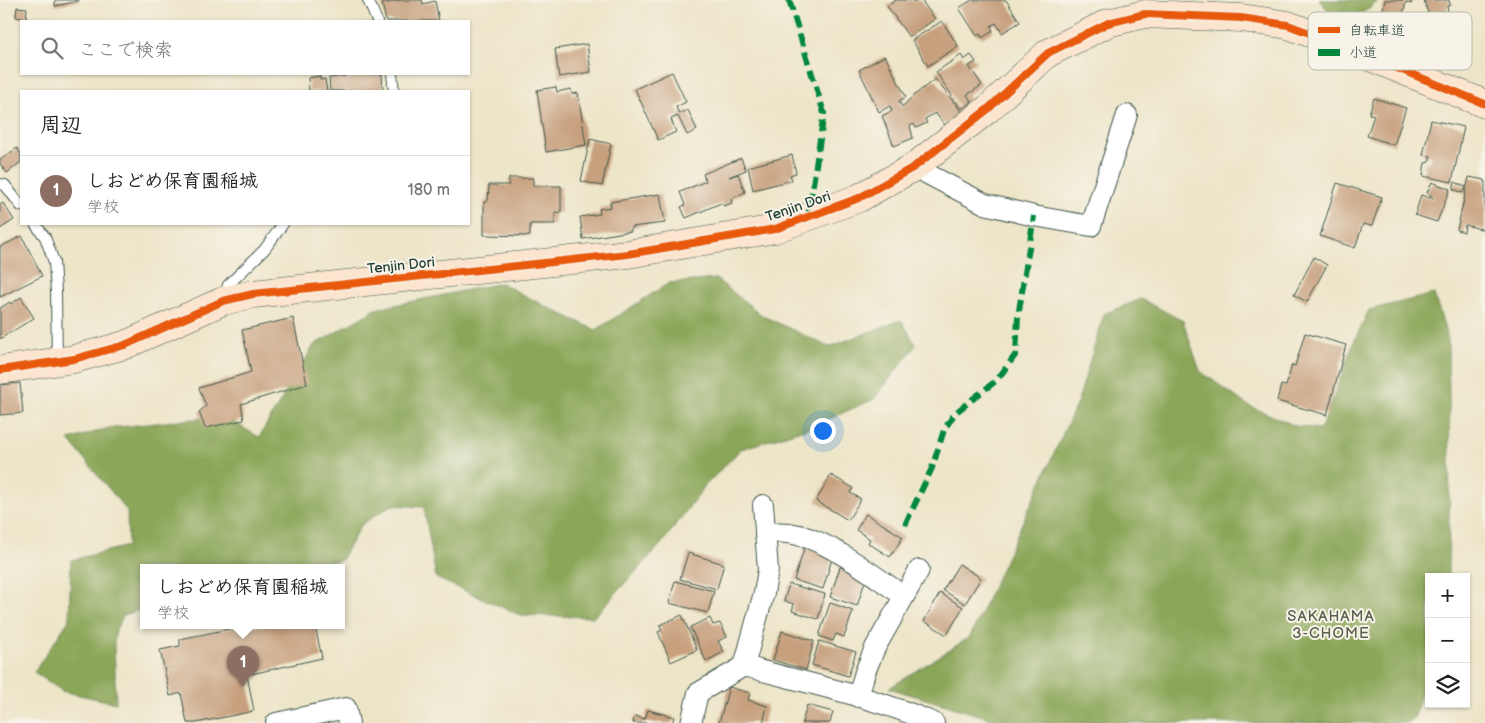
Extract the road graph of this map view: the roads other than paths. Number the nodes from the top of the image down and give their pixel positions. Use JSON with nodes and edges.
{"nodes":[{"id":1,"x":368,"y":0,"type":"edge"},
{"id":2,"x":1146,"y":7,"type":"edge"},
{"id":3,"x":377,"y":20,"type":"edge"},
{"id":4,"x":1308,"y":32,"type":"edge"},
{"id":5,"x":1402,"y":70,"type":"edge"},
{"id":6,"x":392,"y":75,"type":"edge"},
{"id":7,"x":394,"y":90,"type":"edge"},
{"id":8,"x":1485,"y":104,"type":"edge"},
{"id":9,"x":1127,"y":115,"type":"dead end"},
{"id":10,"x":914,"y":167,"type":"junction"},
{"id":11,"x":0,"y":184,"type":"edge"},
{"id":12,"x":20,"y":205,"type":"edge"},
{"id":13,"x":36,"y":225,"type":"edge"},
{"id":14,"x":282,"y":225,"type":"edge"},
{"id":15,"x":224,"y":301,"type":"junction"},
{"id":16,"x":56,"y":362,"type":"junction"},
{"id":17,"x":0,"y":370,"type":"edge"},
{"id":18,"x":763,"y":505,"type":"dead end"},
{"id":19,"x":765,"y":533,"type":"junction"},
{"id":20,"x":919,"y":570,"type":"dead end"},
{"id":21,"x":904,"y":596,"type":"junction"},
{"id":22,"x":744,"y":666,"type":"junction"},
{"id":23,"x":858,"y":697,"type":"junction"},
{"id":24,"x":276,"y":723,"type":"edge"},
{"id":25,"x":349,"y":723,"type":"edge"},
{"id":26,"x":691,"y":723,"type":"edge"},
{"id":27,"x":934,"y":723,"type":"edge"}],
"edges":[{"from":1,"to":3,"type":"lane"},
{"from":2,"to":4,"type":"street","name":"Tenjin Dori"},
{"from":2,"to":10,"type":"street","name":"Tenjin Dori"},
{"from":5,"to":8,"type":"street","name":"Tenjin Dori"},
{"from":6,"to":7,"type":"lane"},
{"from":9,"to":10,"type":"street"},
{"from":10,"to":15,"type":"street","name":"Tenjin Dori"},
{"from":11,"to":12,"type":"lane"},
{"from":13,"to":16,"type":"lane"},
{"from":14,"to":15,"type":"lane"},
{"from":15,"to":16,"type":"street","name":"Tenjin Dori"},
{"from":16,"to":17,"type":"street","name":"Tenjin Dori"},
{"from":18,"to":19,"type":"street"},
{"from":19,"to":21,"type":"street"},
{"from":19,"to":22,"type":"street"},
{"from":20,"to":21,"type":"street"},
{"from":21,"to":23,"type":"street"},
{"from":22,"to":23,"type":"street"},
{"from":22,"to":26,"type":"street"},
{"from":23,"to":27,"type":"street"},
{"from":24,"to":25,"type":"street"}]}
